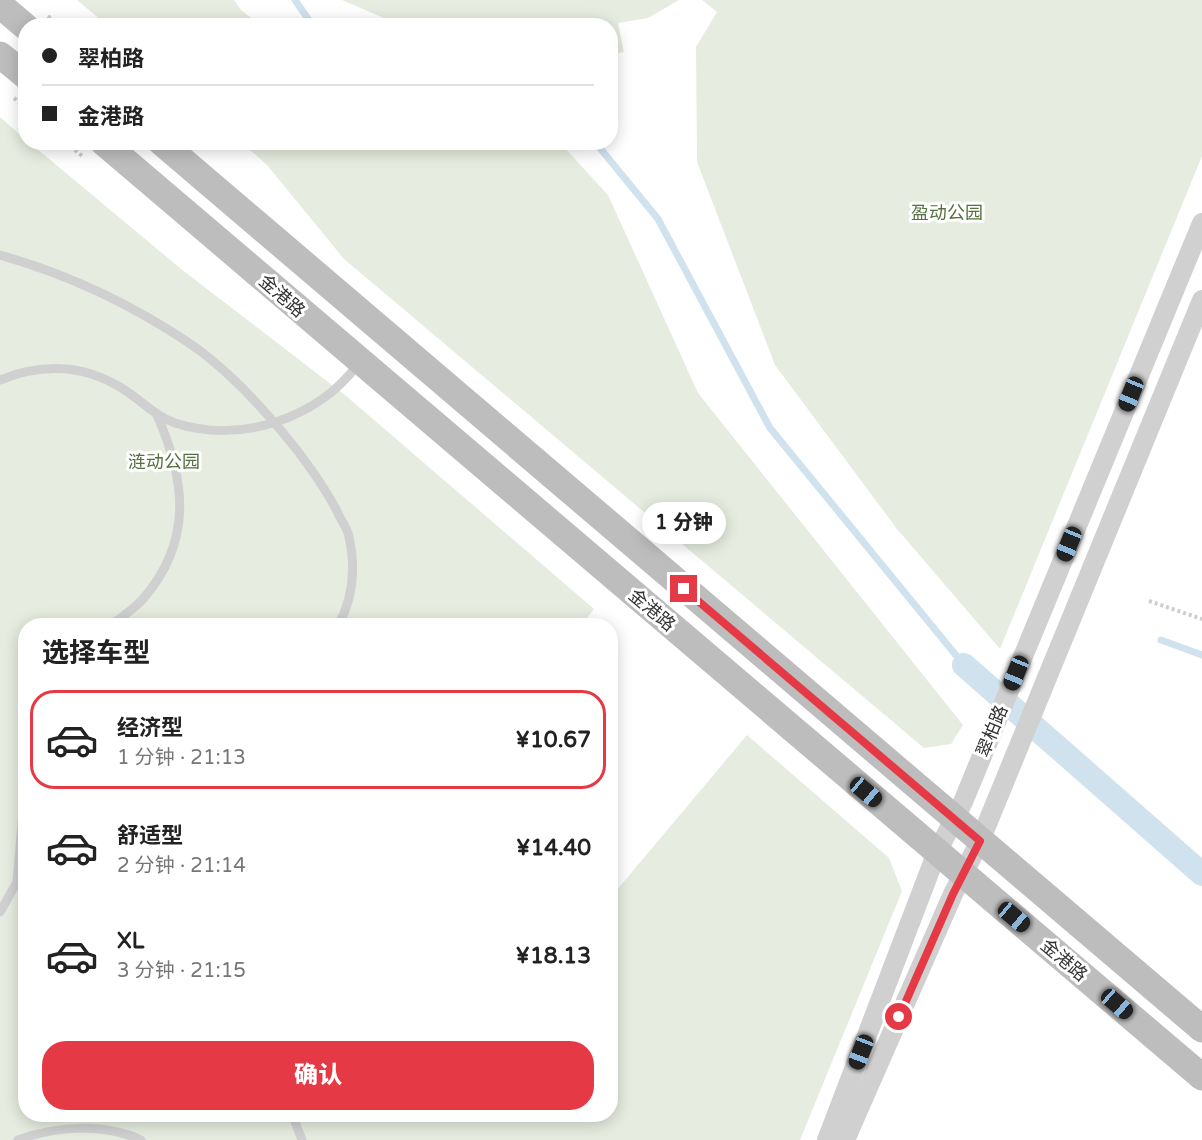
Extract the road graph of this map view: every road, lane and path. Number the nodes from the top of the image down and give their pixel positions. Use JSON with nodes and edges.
{"nodes":[{"id":1,"x":0,"y":5,"type":"edge"},
{"id":2,"x":18,"y":20,"type":"edge"},
{"id":3,"x":0,"y":55,"type":"edge"},
{"id":4,"x":18,"y":70,"type":"edge"},
{"id":5,"x":112,"y":150,"type":"edge"},
{"id":6,"x":170,"y":150,"type":"edge"},
{"id":7,"x":1202,"y":223,"type":"edge"},
{"id":8,"x":0,"y":255,"type":"edge"},
{"id":9,"x":1202,"y":300,"type":"edge"},
{"id":10,"x":360,"y":362,"type":"junction"},
{"id":11,"x":0,"y":380,"type":"edge"},
{"id":12,"x":157,"y":415,"type":"junction"},
{"id":13,"x":274,"y":424,"type":"junction"},
{"id":14,"x":1149,"y":601,"type":"dead end"},
{"id":15,"x":121,"y":618,"type":"edge"},
{"id":16,"x":342,"y":618,"type":"edge"},
{"id":17,"x":1202,"y":620,"type":"edge"},
{"id":18,"x":954,"y":820,"type":"junction"},
{"id":19,"x":980,"y":841,"type":"junction"},
{"id":20,"x":937,"y":852,"type":"junction"},
{"id":21,"x":18,"y":870,"type":"edge"},
{"id":22,"x":963,"y":874,"type":"junction"},
{"id":23,"x":0,"y":912,"type":"edge"},
{"id":24,"x":1202,"y":1029,"type":"edge"},
{"id":25,"x":1202,"y":1077,"type":"edge"},
{"id":26,"x":295,"y":1122,"type":"edge"},
{"id":27,"x":18,"y":1140,"type":"edge"},
{"id":28,"x":141,"y":1140,"type":"edge"},
{"id":29,"x":302,"y":1140,"type":"edge"},
{"id":30,"x":827,"y":1140,"type":"edge"},
{"id":31,"x":845,"y":1140,"type":"edge"}],
"edges":[{"from":1,"to":2,"type":"street"},
{"from":3,"to":4,"type":"street"},
{"from":5,"to":10,"type":"street","name":"金港路"},
{"from":6,"to":18,"type":"street","name":"金港路"},
{"from":7,"to":18,"type":"street","name":"翠柏路"},
{"from":8,"to":13,"type":"lane"},
{"from":9,"to":19,"type":"street","name":"翠柏路"},
{"from":10,"to":13,"type":"lane"},
{"from":10,"to":20,"type":"street","name":"金港路"},
{"from":11,"to":12,"type":"lane"},
{"from":12,"to":13,"type":"lane"},
{"from":12,"to":15,"type":"lane"},
{"from":13,"to":16,"type":"lane"},
{"from":14,"to":17,"type":"path"},
{"from":18,"to":19,"type":"street","name":"金港路"},
{"from":18,"to":20,"type":"street","name":"翠柏路"},
{"from":19,"to":22,"type":"street","name":"翠柏路"},
{"from":19,"to":24,"type":"street","name":"金港路"},
{"from":20,"to":22,"type":"street","name":"金港路"},
{"from":20,"to":30,"type":"street","name":"翠柏路"},
{"from":21,"to":23,"type":"lane"},
{"from":22,"to":25,"type":"street","name":"金港路"},
{"from":22,"to":31,"type":"street","name":"翠柏路"},
{"from":26,"to":29,"type":"lane"},
{"from":27,"to":28,"type":"lane"}]}
